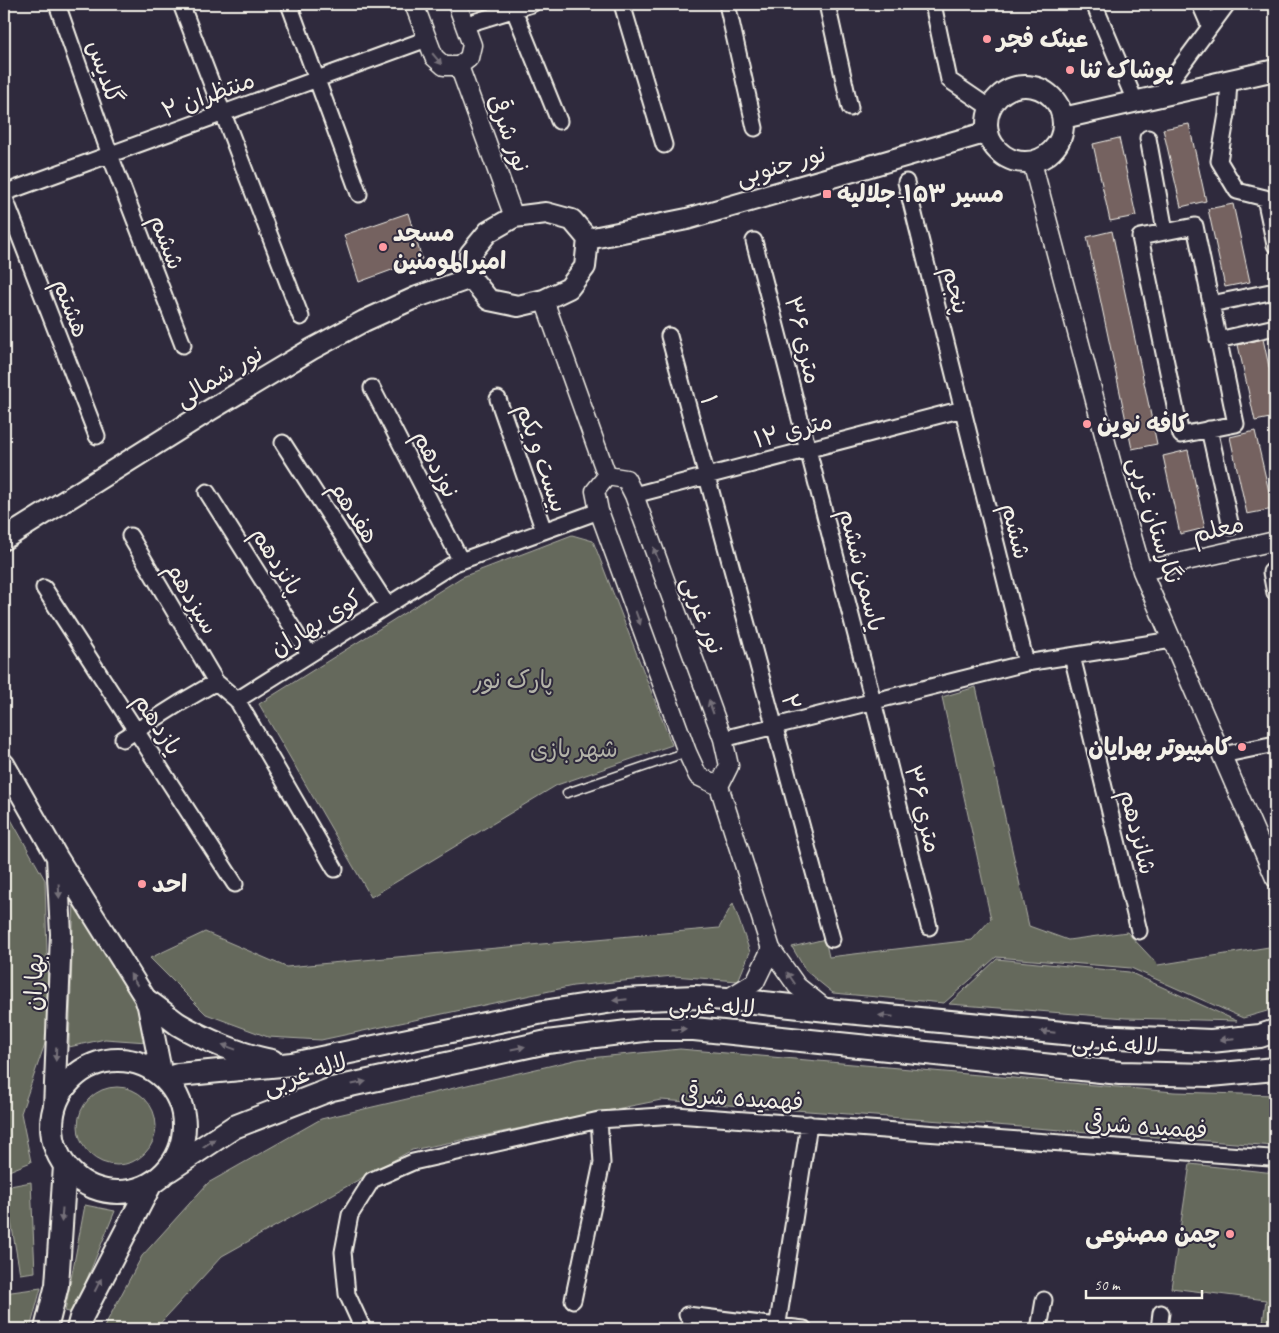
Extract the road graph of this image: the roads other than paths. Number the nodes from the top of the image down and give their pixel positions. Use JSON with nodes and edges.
{"nodes":[{"id":1,"x":57,"y":4,"type":"edge"},
{"id":2,"x":181,"y":4,"type":"edge"},
{"id":3,"x":289,"y":4,"type":"edge"},
{"id":4,"x":414,"y":4,"type":"edge"},
{"id":5,"x":457,"y":4,"type":"edge"},
{"id":6,"x":622,"y":4,"type":"edge"},
{"id":7,"x":728,"y":4,"type":"edge"},
{"id":8,"x":827,"y":4,"type":"edge"},
{"id":9,"x":933,"y":4,"type":"edge"},
{"id":10,"x":1094,"y":4,"type":"edge"},
{"id":11,"x":1200,"y":4,"type":"edge"},
{"id":12,"x":1227,"y":4,"type":"edge"},
{"id":13,"x":523,"y":6,"type":"edge"},
{"id":14,"x":464,"y":25,"type":"junction"},
{"id":15,"x":1210,"y":27,"type":"junction"},
{"id":16,"x":427,"y":39,"type":"junction"},
{"id":17,"x":459,"y":66,"type":"junction"},
{"id":18,"x":1275,"y":70,"type":"edge"},
{"id":19,"x":316,"y":80,"type":"junction"},
{"id":20,"x":1229,"y":81,"type":"junction"},
{"id":21,"x":1159,"y":96,"type":"junction"},
{"id":22,"x":1135,"y":101,"type":"junction"},
{"id":23,"x":850,"y":108,"type":"dead end"},
{"id":24,"x":990,"y":108,"type":"junction"},
{"id":25,"x":223,"y":114,"type":"junction"},
{"id":26,"x":1063,"y":118,"type":"junction"},
{"id":27,"x":559,"y":121,"type":"dead end"},
{"id":28,"x":755,"y":128,"type":"dead end"},
{"id":29,"x":988,"y":132,"type":"junction"},
{"id":30,"x":1148,"y":138,"type":"dead end"},
{"id":31,"x":664,"y":145,"type":"dead end"},
{"id":32,"x":110,"y":155,"type":"junction"},
{"id":33,"x":1032,"y":162,"type":"junction"},
{"id":34,"x":906,"y":182,"type":"dead end"},
{"id":35,"x":359,"y":194,"type":"dead end"},
{"id":36,"x":4,"y":195,"type":"edge"},
{"id":37,"x":514,"y":217,"type":"junction"},
{"id":38,"x":1165,"y":231,"type":"junction"},
{"id":39,"x":588,"y":239,"type":"junction"},
{"id":40,"x":754,"y":241,"type":"dead end"},
{"id":41,"x":1275,"y":245,"type":"edge"},
{"id":42,"x":471,"y":278,"type":"junction"},
{"id":43,"x":1275,"y":291,"type":"edge"},
{"id":44,"x":544,"y":300,"type":"junction"},
{"id":45,"x":1211,"y":304,"type":"junction"},
{"id":46,"x":300,"y":318,"type":"dead end"},
{"id":47,"x":1275,"y":327,"type":"edge"},
{"id":48,"x":669,"y":336,"type":"dead end"},
{"id":49,"x":1218,"y":340,"type":"junction"},
{"id":50,"x":183,"y":345,"type":"dead end"},
{"id":51,"x":372,"y":388,"type":"dead end"},
{"id":52,"x":498,"y":399,"type":"dead end"},
{"id":53,"x":963,"y":409,"type":"junction"},
{"id":54,"x":1210,"y":429,"type":"junction"},
{"id":55,"x":97,"y":436,"type":"dead end"},
{"id":56,"x":283,"y":442,"type":"dead end"},
{"id":57,"x":808,"y":450,"type":"junction"},
{"id":58,"x":607,"y":476,"type":"junction"},
{"id":59,"x":707,"y":476,"type":"junction"},
{"id":60,"x":207,"y":492,"type":"dead end"},
{"id":61,"x":634,"y":495,"type":"junction"},
{"id":62,"x":599,"y":511,"type":"junction"},
{"id":63,"x":1230,"y":527,"type":"dead end"},
{"id":64,"x":544,"y":531,"type":"junction"},
{"id":65,"x":130,"y":536,"type":"dead end"},
{"id":66,"x":4,"y":539,"type":"edge"},
{"id":67,"x":1275,"y":540,"type":"edge"},
{"id":68,"x":461,"y":561,"type":"junction"},
{"id":69,"x":1142,"y":572,"type":"junction"},
{"id":70,"x":1271,"y":572,"type":"dead end"},
{"id":71,"x":44,"y":588,"type":"dead end"},
{"id":72,"x":1275,"y":593,"type":"edge"},
{"id":73,"x":387,"y":605,"type":"junction"},
{"id":74,"x":1172,"y":640,"type":"junction"},
{"id":75,"x":309,"y":654,"type":"junction"},
{"id":76,"x":1072,"y":656,"type":"junction"},
{"id":77,"x":1026,"y":663,"type":"junction"},
{"id":78,"x":216,"y":682,"type":"junction"},
{"id":79,"x":237,"y":700,"type":"junction"},
{"id":80,"x":873,"y":702,"type":"junction"},
{"id":81,"x":775,"y":726,"type":"junction"},
{"id":82,"x":129,"y":735,"type":"junction"},
{"id":83,"x":723,"y":740,"type":"junction"},
{"id":84,"x":1275,"y":744,"type":"edge"},
{"id":85,"x":687,"y":752,"type":"junction"},
{"id":86,"x":1222,"y":755,"type":"junction"},
{"id":87,"x":4,"y":764,"type":"edge"},
{"id":88,"x":719,"y":786,"type":"junction"},
{"id":89,"x":567,"y":793,"type":"dead end"},
{"id":90,"x":57,"y":857,"type":"junction"},
{"id":91,"x":335,"y":869,"type":"dead end"},
{"id":92,"x":1275,"y":878,"type":"edge"},
{"id":93,"x":235,"y":884,"type":"dead end"},
{"id":94,"x":929,"y":927,"type":"dead end"},
{"id":95,"x":1139,"y":931,"type":"dead end"},
{"id":96,"x":832,"y":939,"type":"dead end"},
{"id":97,"x":771,"y":949,"type":"junction"},
{"id":98,"x":727,"y":999,"type":"junction"},
{"id":99,"x":147,"y":1001,"type":"junction"},
{"id":100,"x":827,"y":1010,"type":"junction"},
{"id":101,"x":1275,"y":1031,"type":"edge"},
{"id":102,"x":292,"y":1064,"type":"junction"},
{"id":103,"x":1275,"y":1069,"type":"edge"},
{"id":104,"x":163,"y":1077,"type":"junction"},
{"id":105,"x":54,"y":1109,"type":"junction"},
{"id":106,"x":599,"y":1120,"type":"junction"},
{"id":107,"x":809,"y":1124,"type":"junction"},
{"id":108,"x":1275,"y":1160,"type":"edge"},
{"id":109,"x":65,"y":1166,"type":"junction"},
{"id":110,"x":168,"y":1170,"type":"junction"},
{"id":111,"x":150,"y":1185,"type":"junction"},
{"id":112,"x":573,"y":1300,"type":"dead end"},
{"id":113,"x":1044,"y":1300,"type":"dead end"},
{"id":114,"x":1161,"y":1312,"type":"dead end"},
{"id":115,"x":687,"y":1315,"type":"dead end"},
{"id":116,"x":778,"y":1328,"type":"edge"},
{"id":117,"x":46,"y":1329,"type":"edge"},
{"id":118,"x":78,"y":1329,"type":"edge"},
{"id":119,"x":363,"y":1329,"type":"edge"},
{"id":120,"x":804,"y":1329,"type":"edge"},
{"id":121,"x":1039,"y":1329,"type":"edge"},
{"id":122,"x":1159,"y":1329,"type":"edge"}],
"edges":[{"from":1,"to":32,"type":"street","name":"گلدیس"},
{"from":2,"to":25,"type":"street"},
{"from":3,"to":19,"type":"street"},
{"from":4,"to":16,"type":"street"},
{"from":5,"to":14,"type":"street"},
{"from":6,"to":31,"type":"street"},
{"from":7,"to":28,"type":"street"},
{"from":8,"to":23,"type":"street"},
{"from":9,"to":24,"type":"street"},
{"from":10,"to":22,"type":"street"},
{"from":11,"to":15,"type":"street"},
{"from":12,"to":15,"type":"street"},
{"from":13,"to":14,"type":"street"},
{"from":13,"to":27,"type":"street"},
{"from":14,"to":17,"type":"street"},
{"from":15,"to":21,"type":"street"},
{"from":16,"to":17,"type":"street","one_way":true},
{"from":16,"to":19,"type":"street","name":"منتظران ۲"},
{"from":17,"to":37,"type":"street","name":"نور شرقی"},
{"from":18,"to":20,"type":"main road"},
{"from":19,"to":25,"type":"street","name":"منتظران ۲"},
{"from":19,"to":35,"type":"street"},
{"from":20,"to":21,"type":"main road"},
{"from":20,"to":41,"type":"street"},
{"from":21,"to":22,"type":"main road"},
{"from":22,"to":26,"type":"main road"},
{"from":24,"to":26,"type":"main road"},
{"from":24,"to":29,"type":"main road"},
{"from":25,"to":32,"type":"street","name":"منتظران ۲"},
{"from":25,"to":46,"type":"street"},
{"from":26,"to":33,"type":"main road"},
{"from":29,"to":33,"type":"main road"},
{"from":29,"to":39,"type":"main road","name":"نور جنوبی"},
{"from":30,"to":38,"type":"street"},
{"from":32,"to":36,"type":"street","name":"منتظران ۲"},
{"from":32,"to":50,"type":"street","name":"ششم"},
{"from":33,"to":69,"type":"street","name":"نگارستان غربی"},
{"from":34,"to":53,"type":"street","name":"پنجم"},
{"from":36,"to":55,"type":"street","name":"هشتم"},
{"from":37,"to":39,"type":"main road"},
{"from":37,"to":42,"type":"main road"},
{"from":38,"to":45,"type":"street"},
{"from":38,"to":54,"type":"street"},
{"from":39,"to":44,"type":"main road"},
{"from":40,"to":57,"type":"street","name":"۳۶ متری"},
{"from":42,"to":44,"type":"main road"},
{"from":42,"to":66,"type":"main road","name":"نور شمالی"},
{"from":43,"to":45,"type":"street"},
{"from":44,"to":58,"type":"street"},
{"from":45,"to":49,"type":"street"},
{"from":47,"to":49,"type":"street"},
{"from":48,"to":59,"type":"street","name":"۱"},
{"from":49,"to":54,"type":"street"},
{"from":51,"to":68,"type":"street","name":"نوزدهم"},
{"from":52,"to":64,"type":"street","name":"بیست و یکم"},
{"from":53,"to":57,"type":"street","name":"۱۲ متری"},
{"from":53,"to":77,"type":"street","name":"ششم"},
{"from":54,"to":63,"type":"street"},
{"from":56,"to":73,"type":"street","name":"هفدهم"},
{"from":57,"to":59,"type":"street","name":"۱۲ متری"},
{"from":57,"to":80,"type":"street","name":"یاسمن ششم"},
{"from":58,"to":61,"type":"street","name":"نور غربی"},
{"from":58,"to":62,"type":"street"},
{"from":59,"to":61,"type":"street","name":"۱۲ متری"},
{"from":59,"to":81,"type":"street","name":"۲"},
{"from":60,"to":75,"type":"street","name":"پانزدهم"},
{"from":83,"to":61,"type":"street","name":"نور غربی","one_way":true},
{"from":62,"to":64,"type":"street","name":"کوی بهاران"},
{"from":62,"to":85,"type":"street","one_way":true},
{"from":64,"to":68,"type":"street","name":"کوی بهاران"},
{"from":65,"to":78,"type":"street","name":"سیزدهم"},
{"from":67,"to":69,"type":"street","name":"معلم"},
{"from":68,"to":73,"type":"street","name":"کوی بهاران"},
{"from":69,"to":74,"type":"street","name":"نگارستان غربی"},
{"from":70,"to":72,"type":"street"},
{"from":71,"to":82,"type":"street","name":"یازدهم"},
{"from":73,"to":75,"type":"street","name":"کوی بهاران"},
{"from":74,"to":76,"type":"street"},
{"from":74,"to":86,"type":"street","name":"نگارستان غربی"},
{"from":75,"to":79,"type":"street","name":"کوی بهاران"},
{"from":76,"to":77,"type":"street"},
{"from":76,"to":95,"type":"street","name":"شانزدهم"},
{"from":77,"to":80,"type":"street"},
{"from":78,"to":79,"type":"street","name":"سیزدهم"},
{"from":78,"to":82,"type":"street"},
{"from":79,"to":91,"type":"street"},
{"from":80,"to":81,"type":"street"},
{"from":80,"to":94,"type":"street","name":"۳۶ متری"},
{"from":81,"to":83,"type":"street"},
{"from":81,"to":96,"type":"street","name":"۲"},
{"from":82,"to":93,"type":"street","name":"یازدهم"},
{"from":83,"to":88,"type":"street","name":"نور غربی"},
{"from":84,"to":86,"type":"street"},
{"from":85,"to":88,"type":"street"},
{"from":85,"to":89,"type":"lane"},
{"from":86,"to":92,"type":"street","name":"نگارستان غربی"},
{"from":87,"to":90,"type":"main road","name":"بهاران"},
{"from":88,"to":97,"type":"street"},
{"from":99,"to":90,"type":"main road","name":"بهاران","one_way":true},
{"from":90,"to":105,"type":"main road","name":"بهاران","one_way":true},
{"from":97,"to":98,"type":"street"},
{"from":100,"to":97,"type":"street","one_way":true},
{"from":98,"to":100,"type":"main road","name":"لاله غربی"},
{"from":98,"to":102,"type":"main road","name":"لاله غربی","one_way":true},
{"from":102,"to":99,"type":"main road","one_way":true},
{"from":99,"to":104,"type":"main road","name":"بهاران"},
{"from":101,"to":100,"type":"main road","name":"لاله غربی","one_way":true},
{"from":102,"to":104,"type":"main road","name":"لاله غربی"},
{"from":110,"to":103,"type":"main road","name":"لاله غربی","one_way":true},
{"from":104,"to":105,"type":"main road"},
{"from":104,"to":110,"type":"main road"},
{"from":105,"to":109,"type":"main road"},
{"from":106,"to":107,"type":"street","name":"فهمیده شرقی"},
{"from":106,"to":112,"type":"street"},
{"from":106,"to":119,"type":"street","name":"فهمیده شرقی"},
{"from":107,"to":108,"type":"street","name":"فهمیده شرقی"},
{"from":107,"to":116,"type":"street"},
{"from":109,"to":111,"type":"main road"},
{"from":109,"to":117,"type":"main road","one_way":true},
{"from":110,"to":111,"type":"main road"},
{"from":118,"to":111,"type":"main road","one_way":true},
{"from":113,"to":121,"type":"street"},
{"from":114,"to":122,"type":"street"},
{"from":115,"to":116,"type":"street"},
{"from":116,"to":120,"type":"street"}]}
